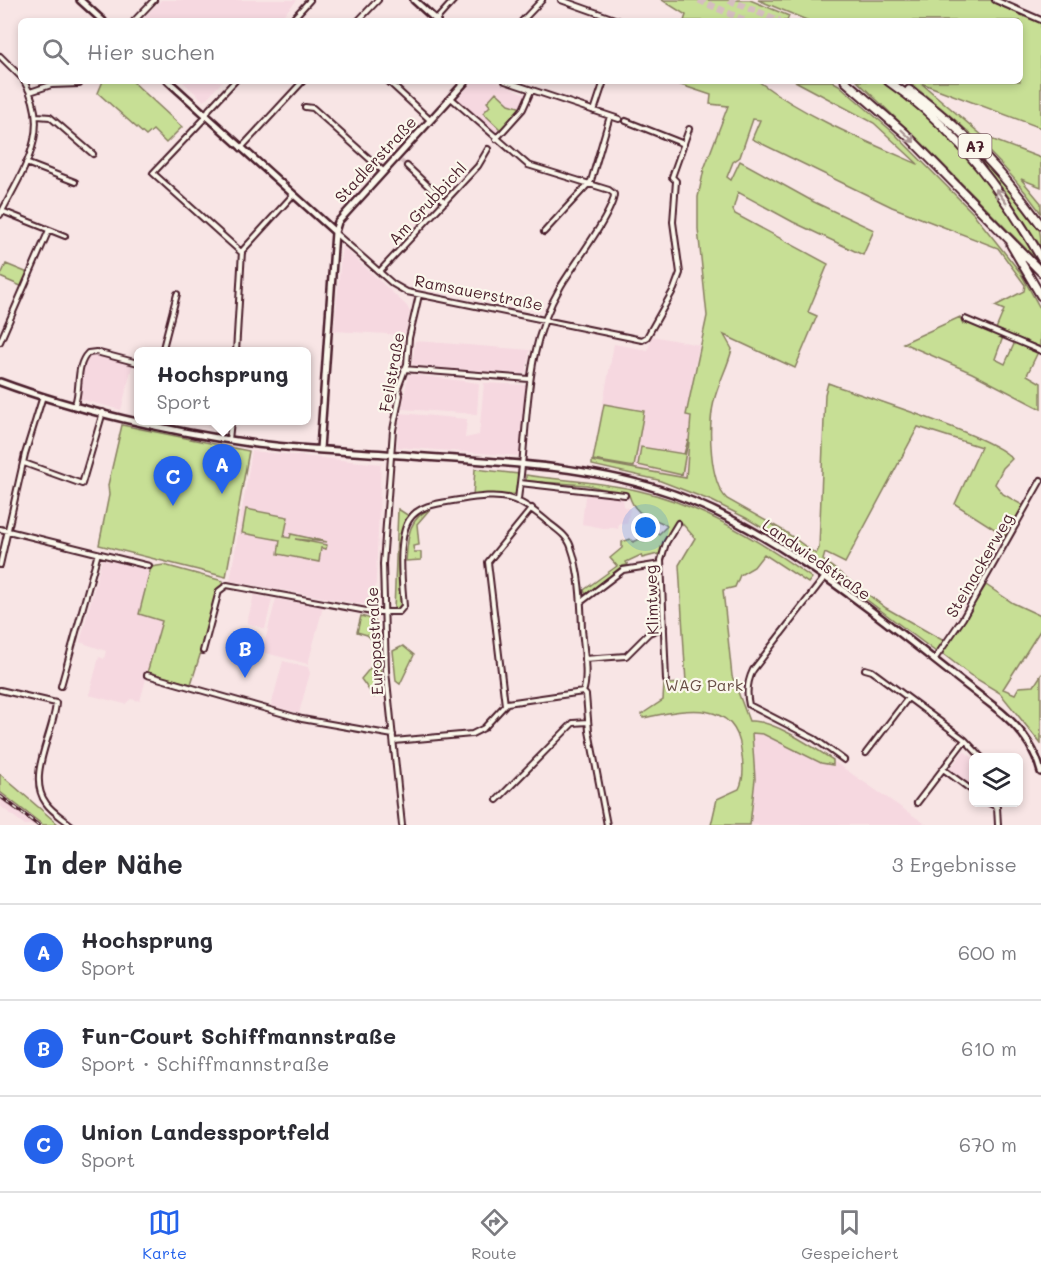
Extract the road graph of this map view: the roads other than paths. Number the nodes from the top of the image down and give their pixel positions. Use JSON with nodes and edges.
{"nodes":[{"id":1,"x":80,"y":0,"type":"edge"},
{"id":2,"x":154,"y":0,"type":"edge"},
{"id":3,"x":310,"y":0,"type":"edge"},
{"id":4,"x":378,"y":0,"type":"edge"},
{"id":5,"x":414,"y":0,"type":"edge"},
{"id":6,"x":454,"y":0,"type":"edge"},
{"id":7,"x":561,"y":0,"type":"edge"},
{"id":8,"x":995,"y":0,"type":"edge"},
{"id":9,"x":539,"y":1,"type":"edge"},
{"id":10,"x":100,"y":18,"type":"edge"},
{"id":11,"x":137,"y":18,"type":"edge"},
{"id":12,"x":294,"y":18,"type":"edge"},
{"id":13,"x":361,"y":18,"type":"edge"},
{"id":14,"x":434,"y":18,"type":"edge"},
{"id":15,"x":438,"y":18,"type":"edge"},
{"id":16,"x":525,"y":18,"type":"edge"},
{"id":17,"x":612,"y":18,"type":"edge"},
{"id":18,"x":1041,"y":20,"type":"edge"},
{"id":19,"x":0,"y":56,"type":"edge"},
{"id":20,"x":18,"y":74,"type":"edge"},
{"id":21,"x":26,"y":84,"type":"edge"},
{"id":22,"x":79,"y":84,"type":"dead end"},
{"id":23,"x":171,"y":84,"type":"edge"},
{"id":24,"x":233,"y":84,"type":"edge"},
{"id":25,"x":300,"y":84,"type":"edge"},
{"id":26,"x":391,"y":84,"type":"edge"},
{"id":27,"x":463,"y":84,"type":"edge"},
{"id":28,"x":513,"y":84,"type":"edge"},
{"id":29,"x":603,"y":84,"type":"edge"},
{"id":30,"x":848,"y":84,"type":"edge"},
{"id":31,"x":892,"y":84,"type":"edge"},
{"id":32,"x":899,"y":84,"type":"edge"},
{"id":33,"x":531,"y":91,"type":"junction"},
{"id":34,"x":30,"y":92,"type":"junction"},
{"id":35,"x":451,"y":98,"type":"junction"},
{"id":36,"x":305,"y":107,"type":"dead end"},
{"id":37,"x":594,"y":111,"type":"junction"},
{"id":38,"x":37,"y":116,"type":"junction"},
{"id":39,"x":206,"y":116,"type":"junction"},
{"id":40,"x":610,"y":116,"type":"junction"},
{"id":41,"x":619,"y":119,"type":"dead end"},
{"id":42,"x":430,"y":120,"type":"junction"},
{"id":43,"x":626,"y":121,"type":"dead end"},
{"id":44,"x":689,"y":129,"type":"dead end"},
{"id":45,"x":495,"y":141,"type":"junction"},
{"id":46,"x":684,"y":144,"type":"junction"},
{"id":47,"x":241,"y":148,"type":"junction"},
{"id":48,"x":488,"y":148,"type":"dead end"},
{"id":49,"x":93,"y":154,"type":"dead end"},
{"id":50,"x":25,"y":163,"type":"junction"},
{"id":51,"x":407,"y":166,"type":"tunnel mouth"},
{"id":52,"x":383,"y":171,"type":"junction"},
{"id":53,"x":75,"y":182,"type":"dead end"},
{"id":54,"x":588,"y":184,"type":"junction"},
{"id":55,"x":293,"y":195,"type":"junction"},
{"id":56,"x":445,"y":202,"type":"junction"},
{"id":57,"x":1,"y":213,"type":"edge"},
{"id":58,"x":1041,"y":225,"type":"edge"},
{"id":59,"x":49,"y":230,"type":"junction"},
{"id":60,"x":335,"y":232,"type":"junction"},
{"id":61,"x":544,"y":232,"type":"dead end"},
{"id":62,"x":65,"y":236,"type":"dead end"},
{"id":63,"x":1006,"y":237,"type":"junction"},
{"id":64,"x":242,"y":253,"type":"junction"},
{"id":65,"x":1041,"y":258,"type":"edge"},
{"id":66,"x":380,"y":271,"type":"junction"},
{"id":67,"x":1041,"y":272,"type":"edge"},
{"id":68,"x":177,"y":294,"type":"dead end"},
{"id":69,"x":420,"y":295,"type":"junction"},
{"id":70,"x":1041,"y":296,"type":"edge"},
{"id":71,"x":545,"y":319,"type":"junction"},
{"id":72,"x":965,"y":319,"type":"dead end"},
{"id":73,"x":0,"y":342,"type":"edge"},
{"id":74,"x":163,"y":347,"type":"edge"},
{"id":75,"x":236,"y":347,"type":"edge"},
{"id":76,"x":1041,"y":351,"type":"edge"},
{"id":77,"x":134,"y":362,"type":"edge"},
{"id":78,"x":404,"y":369,"type":"junction"},
{"id":79,"x":529,"y":379,"type":"junction"},
{"id":80,"x":0,"y":382,"type":"edge"},
{"id":81,"x":43,"y":396,"type":"junction"},
{"id":82,"x":75,"y":404,"type":"junction"},
{"id":83,"x":103,"y":412,"type":"junction"},
{"id":84,"x":134,"y":420,"type":"edge"},
{"id":85,"x":155,"y":425,"type":"edge"},
{"id":86,"x":230,"y":425,"type":"edge"},
{"id":87,"x":229,"y":440,"type":"junction"},
{"id":88,"x":320,"y":449,"type":"junction"},
{"id":89,"x":391,"y":455,"type":"junction"},
{"id":90,"x":24,"y":463,"type":"junction"},
{"id":91,"x":522,"y":465,"type":"junction"},
{"id":92,"x":1041,"y":480,"type":"edge"},
{"id":93,"x":520,"y":483,"type":"junction"},
{"id":94,"x":625,"y":495,"type":"dead end"},
{"id":95,"x":518,"y":500,"type":"junction"},
{"id":96,"x":532,"y":507,"type":"junction"},
{"id":97,"x":678,"y":523,"type":"dead end"},
{"id":98,"x":0,"y":529,"type":"edge"},
{"id":99,"x":7,"y":530,"type":"junction"},
{"id":100,"x":98,"y":553,"type":"junction"},
{"id":101,"x":661,"y":564,"type":"junction"},
{"id":102,"x":0,"y":565,"type":"edge"},
{"id":103,"x":149,"y":566,"type":"dead end"},
{"id":104,"x":824,"y":578,"type":"junction"},
{"id":105,"x":581,"y":602,"type":"junction"},
{"id":106,"x":383,"y":612,"type":"junction"},
{"id":107,"x":664,"y":627,"type":"junction"},
{"id":108,"x":203,"y":651,"type":"dead end"},
{"id":109,"x":584,"y":659,"type":"junction"},
{"id":110,"x":933,"y":660,"type":"junction"},
{"id":111,"x":865,"y":669,"type":"dead end"},
{"id":112,"x":147,"y":675,"type":"dead end"},
{"id":113,"x":666,"y":680,"type":"dead end"},
{"id":114,"x":61,"y":686,"type":"dead end"},
{"id":115,"x":0,"y":690,"type":"edge"},
{"id":116,"x":583,"y":692,"type":"junction"},
{"id":117,"x":908,"y":698,"type":"junction"},
{"id":118,"x":505,"y":705,"type":"junction"},
{"id":119,"x":588,"y":722,"type":"junction"},
{"id":120,"x":393,"y":735,"type":"junction"},
{"id":121,"x":965,"y":740,"type":"junction"},
{"id":122,"x":394,"y":741,"type":"junction"},
{"id":123,"x":866,"y":753,"type":"dead end"},
{"id":124,"x":977,"y":753,"type":"edge"},
{"id":125,"x":844,"y":760,"type":"dead end"},
{"id":126,"x":943,"y":769,"type":"junction"},
{"id":127,"x":1041,"y":772,"type":"edge"},
{"id":128,"x":969,"y":788,"type":"edge"},
{"id":129,"x":497,"y":800,"type":"dead end"},
{"id":130,"x":917,"y":803,"type":"dead end"},
{"id":131,"x":997,"y":807,"type":"edge"},
{"id":132,"x":71,"y":825,"type":"edge"},
{"id":133,"x":402,"y":825,"type":"edge"},
{"id":134,"x":608,"y":825,"type":"edge"},
{"id":135,"x":998,"y":825,"type":"edge"}],
"edges":[{"from":1,"to":10,"type":"main road"},
{"from":2,"to":11,"type":"street"},
{"from":3,"to":12,"type":"street"},
{"from":4,"to":13,"type":"street"},
{"from":5,"to":14,"type":"main road"},
{"from":6,"to":15,"type":"street"},
{"from":7,"to":17,"type":"street"},
{"from":8,"to":18,"type":"street"},
{"from":9,"to":16,"type":"street"},
{"from":19,"to":20,"type":"street"},
{"from":21,"to":34,"type":"street"},
{"from":22,"to":34,"type":"street"},
{"from":23,"to":39,"type":"main road","name":"Ramsauerstraße"},
{"from":24,"to":39,"type":"street"},
{"from":25,"to":47,"type":"street"},
{"from":26,"to":42,"type":"street"},
{"from":27,"to":35,"type":"main road","name":"Stadlerstraße"},
{"from":28,"to":33,"type":"street"},
{"from":29,"to":37,"type":"street"},
{"from":30,"to":63,"type":"highway","number":"A7","one_way":true},
{"from":65,"to":31,"type":"highway","one_way":true},
{"from":32,"to":58,"type":"highway","number":"A7"},
{"from":33,"to":37,"type":"street"},
{"from":33,"to":45,"type":"street"},
{"from":34,"to":38,"type":"street"},
{"from":35,"to":42,"type":"main road","name":"Stadlerstraße"},
{"from":35,"to":45,"type":"street"},
{"from":36,"to":52,"type":"street"},
{"from":37,"to":40,"type":"street"},
{"from":38,"to":49,"type":"street"},
{"from":38,"to":50,"type":"street"},
{"from":39,"to":47,"type":"main road","name":"Ramsauerstraße"},
{"from":39,"to":64,"type":"street"},
{"from":40,"to":41,"type":"street"},
{"from":40,"to":54,"type":"street"},
{"from":42,"to":52,"type":"main road","name":"Stadlerstraße"},
{"from":43,"to":46,"type":"street"},
{"from":44,"to":46,"type":"street"},
{"from":45,"to":54,"type":"street"},
{"from":46,"to":71,"type":"street","name":"Ramsauerstraße"},
{"from":47,"to":55,"type":"main road","name":"Ramsauerstraße"},
{"from":48,"to":56,"type":"street","name":"Am Grubbichl"},
{"from":50,"to":53,"type":"street"},
{"from":50,"to":57,"type":"street"},
{"from":51,"to":56,"type":"street"},
{"from":52,"to":60,"type":"main road","name":"Stadlerstraße"},
{"from":54,"to":61,"type":"street"},
{"from":54,"to":71,"type":"street"},
{"from":55,"to":60,"type":"main road","name":"Ramsauerstraße"},
{"from":55,"to":64,"type":"street"},
{"from":56,"to":66,"type":"street","name":"Am Grubbichl"},
{"from":57,"to":59,"type":"street"},
{"from":59,"to":62,"type":"street"},
{"from":59,"to":73,"type":"street"},
{"from":60,"to":66,"type":"street","name":"Ramsauerstraße"},
{"from":60,"to":88,"type":"main road","name":"Stadlerstraße"},
{"from":63,"to":67,"type":"highway","number":"A7"},
{"from":63,"to":70,"type":"highway"},
{"from":64,"to":75,"type":"street"},
{"from":66,"to":69,"type":"street","name":"Ramsauerstraße"},
{"from":68,"to":74,"type":"street"},
{"from":69,"to":71,"type":"street","name":"Ramsauerstraße"},
{"from":69,"to":78,"type":"street","name":"Feilstraße"},
{"from":71,"to":79,"type":"street"},
{"from":72,"to":76,"type":"street"},
{"from":77,"to":82,"type":"street"},
{"from":78,"to":79,"type":"street"},
{"from":78,"to":89,"type":"street","name":"Feilstraße"},
{"from":79,"to":91,"type":"street"},
{"from":80,"to":81,"type":"main road","name":"Landwiedstraße"},
{"from":81,"to":82,"type":"main road","name":"Landwiedstraße"},
{"from":81,"to":90,"type":"street"},
{"from":82,"to":83,"type":"main road","name":"Landwiedstraße"},
{"from":83,"to":84,"type":"main road","name":"Landwiedstraße"},
{"from":83,"to":90,"type":"street"},
{"from":85,"to":87,"type":"main road","name":"Landwiedstraße"},
{"from":86,"to":87,"type":"street"},
{"from":87,"to":88,"type":"main road","name":"Landwiedstraße"},
{"from":88,"to":89,"type":"main road","name":"Landwiedstraße"},
{"from":89,"to":91,"type":"main road","name":"Landwiedstraße"},
{"from":89,"to":106,"type":"street","name":"Europastraße"},
{"from":90,"to":99,"type":"street"},
{"from":91,"to":93,"type":"street"},
{"from":91,"to":104,"type":"main road","name":"Landwiedstraße"},
{"from":92,"to":110,"type":"street","name":"Steinackerweg"},
{"from":93,"to":94,"type":"street"},
{"from":93,"to":95,"type":"street"},
{"from":95,"to":96,"type":"street"},
{"from":95,"to":106,"type":"street"},
{"from":96,"to":105,"type":"street"},
{"from":96,"to":118,"type":"street"},
{"from":97,"to":101,"type":"street","name":"Klimtweg"},
{"from":98,"to":99,"type":"street"},
{"from":99,"to":100,"type":"street"},
{"from":99,"to":102,"type":"street"},
{"from":100,"to":103,"type":"street"},
{"from":100,"to":114,"type":"street"},
{"from":101,"to":105,"type":"street"},
{"from":101,"to":107,"type":"street","name":"Klimtweg"},
{"from":104,"to":110,"type":"main road","name":"Landwiedstraße"},
{"from":104,"to":125,"type":"street"},
{"from":105,"to":109,"type":"street"},
{"from":106,"to":108,"type":"street"},
{"from":106,"to":120,"type":"street","name":"Europastraße"},
{"from":107,"to":109,"type":"street"},
{"from":107,"to":113,"type":"street","name":"Klimtweg"},
{"from":109,"to":116,"type":"street"},
{"from":110,"to":127,"type":"main road","name":"Landwiedstraße"},
{"from":111,"to":117,"type":"street"},
{"from":112,"to":120,"type":"street"},
{"from":115,"to":132,"type":"street"},
{"from":116,"to":118,"type":"street"},
{"from":116,"to":119,"type":"street"},
{"from":117,"to":121,"type":"street"},
{"from":117,"to":123,"type":"street"},
{"from":118,"to":122,"type":"street"},
{"from":119,"to":129,"type":"street"},
{"from":119,"to":134,"type":"street"},
{"from":120,"to":122,"type":"street","name":"Europastraße"},
{"from":121,"to":124,"type":"street"},
{"from":121,"to":126,"type":"street"},
{"from":122,"to":133,"type":"street","name":"Europastraße"},
{"from":126,"to":128,"type":"street"},
{"from":126,"to":130,"type":"street"},
{"from":131,"to":135,"type":"street"}]}
